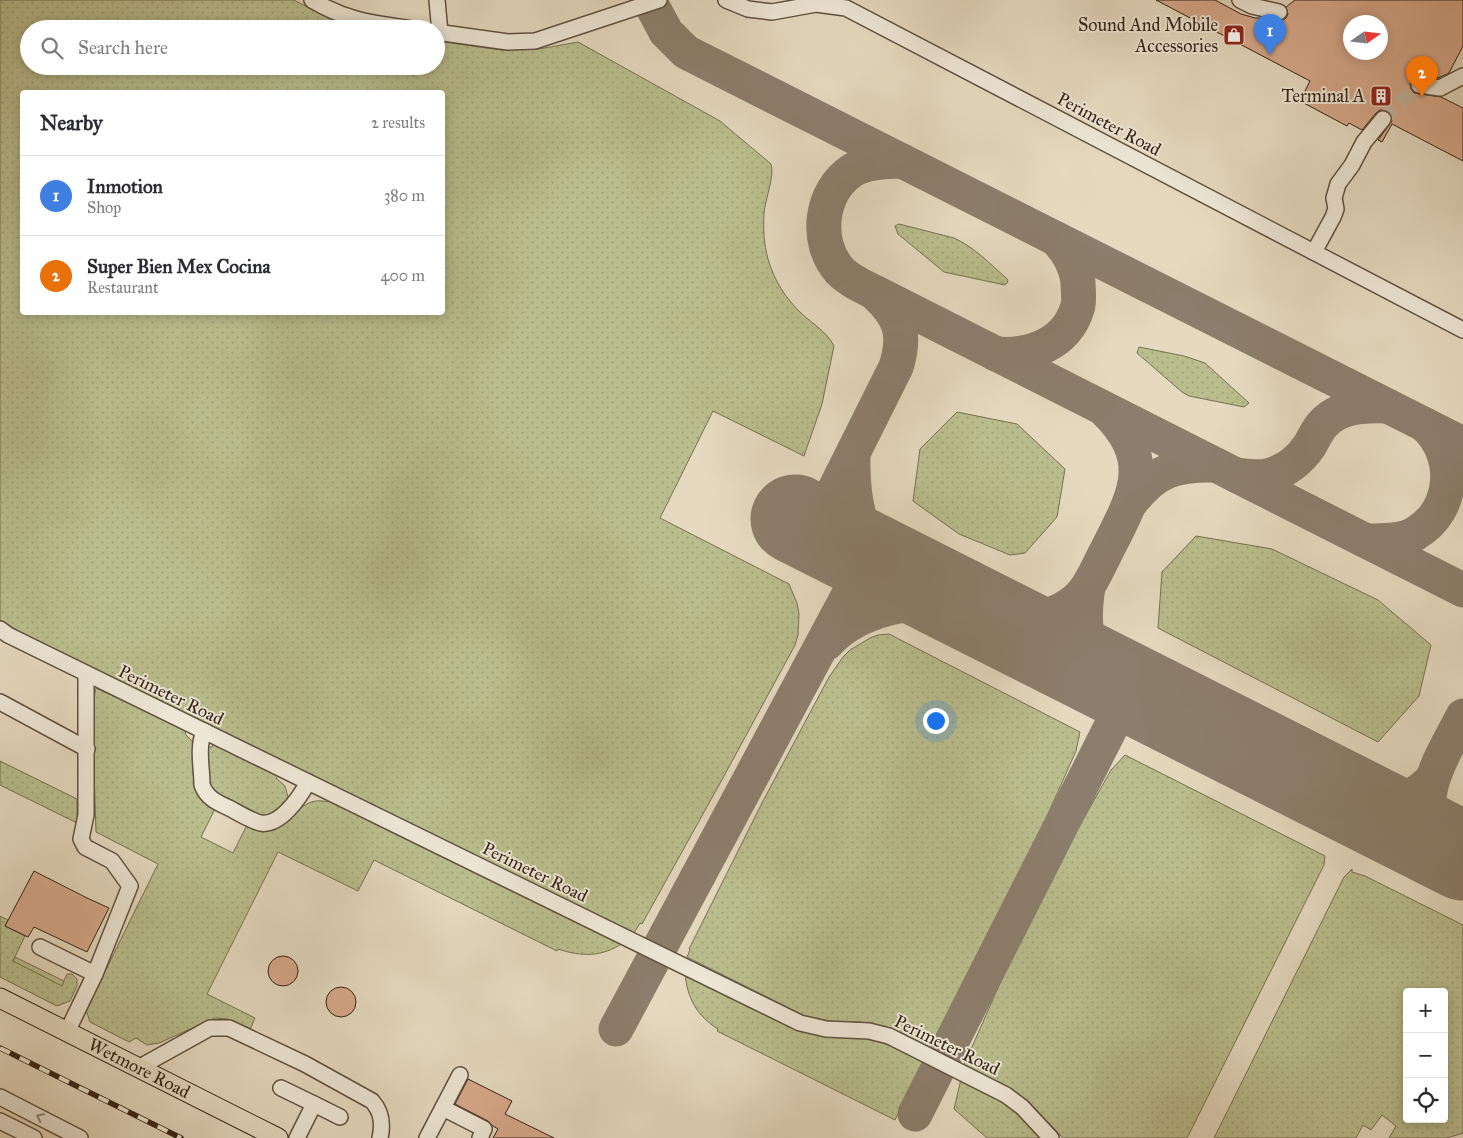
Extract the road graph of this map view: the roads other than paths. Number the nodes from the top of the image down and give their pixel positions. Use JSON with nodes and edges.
{"nodes":[{"id":1,"x":312,"y":0,"type":"edge"},
{"id":2,"x":437,"y":0,"type":"edge"},
{"id":3,"x":659,"y":0,"type":"edge"},
{"id":4,"x":726,"y":0,"type":"edge"},
{"id":5,"x":1240,"y":0,"type":"edge"},
{"id":6,"x":840,"y":4,"type":"edge"},
{"id":7,"x":1279,"y":12,"type":"dead end"},
{"id":8,"x":359,"y":20,"type":"edge"},
{"id":9,"x":438,"y":20,"type":"edge"},
{"id":10,"x":445,"y":33,"type":"edge"},
{"id":11,"x":1463,"y":76,"type":"edge"},
{"id":12,"x":1419,"y":85,"type":"dead end"},
{"id":13,"x":1383,"y":119,"type":"tunnel mouth"},
{"id":14,"x":1314,"y":252,"type":"junction"},
{"id":15,"x":1463,"y":330,"type":"edge"},
{"id":16,"x":0,"y":629,"type":"edge"},
{"id":17,"x":86,"y":674,"type":"junction"},
{"id":18,"x":0,"y":702,"type":"edge"},
{"id":19,"x":204,"y":731,"type":"junction"},
{"id":20,"x":87,"y":749,"type":"junction"},
{"id":21,"x":308,"y":782,"type":"junction"},
{"id":22,"x":40,"y":947,"type":"dead end"},
{"id":23,"x":95,"y":974,"type":"junction"},
{"id":24,"x":0,"y":998,"type":"edge"},
{"id":25,"x":66,"y":1032,"type":"junction"},
{"id":26,"x":138,"y":1068,"type":"junction"},
{"id":27,"x":460,"y":1075,"type":"dead end"},
{"id":28,"x":281,"y":1088,"type":"dead end"},
{"id":29,"x":0,"y":1097,"type":"edge"},
{"id":30,"x":314,"y":1104,"type":"junction"},
{"id":31,"x":443,"y":1108,"type":"junction"},
{"id":32,"x":340,"y":1117,"type":"dead end"},
{"id":33,"x":0,"y":1121,"type":"edge"},
{"id":34,"x":34,"y":1138,"type":"edge"},
{"id":35,"x":80,"y":1138,"type":"edge"},
{"id":36,"x":278,"y":1138,"type":"edge"},
{"id":37,"x":297,"y":1138,"type":"edge"},
{"id":38,"x":380,"y":1138,"type":"edge"},
{"id":39,"x":427,"y":1138,"type":"edge"},
{"id":40,"x":480,"y":1138,"type":"edge"},
{"id":41,"x":1051,"y":1138,"type":"edge"}],
"edges":[{"from":1,"to":8,"type":"street"},
{"from":2,"to":9,"type":"street"},
{"from":3,"to":10,"type":"street"},
{"from":4,"to":6,"type":"street","name":"Perimeter Road"},
{"from":5,"to":7,"type":"street"},
{"from":6,"to":14,"type":"street","name":"Perimeter Road"},
{"from":11,"to":12,"type":"street"},
{"from":13,"to":14,"type":"street"},
{"from":14,"to":15,"type":"street","name":"Perimeter Road"},
{"from":16,"to":17,"type":"street","name":"Perimeter Road"},
{"from":17,"to":19,"type":"street","name":"Perimeter Road"},
{"from":17,"to":20,"type":"street"},
{"from":18,"to":20,"type":"street"},
{"from":19,"to":21,"type":"street","name":"Perimeter Road"},
{"from":19,"to":21,"type":"street"},
{"from":20,"to":23,"type":"street"},
{"from":21,"to":41,"type":"street","name":"Perimeter Road"},
{"from":22,"to":23,"type":"street"},
{"from":23,"to":25,"type":"street"},
{"from":24,"to":25,"type":"main road","name":"Wetmore Road"},
{"from":25,"to":26,"type":"main road","name":"Wetmore Road"},
{"from":26,"to":36,"type":"main road","name":"Wetmore Road"},
{"from":26,"to":38,"type":"street"},
{"from":27,"to":31,"type":"street"},
{"from":28,"to":30,"type":"street"},
{"from":35,"to":29,"type":"street","one_way":true},
{"from":30,"to":32,"type":"street"},
{"from":30,"to":37,"type":"street"},
{"from":31,"to":39,"type":"street"},
{"from":31,"to":40,"type":"street"},
{"from":33,"to":34,"type":"street"}]}
